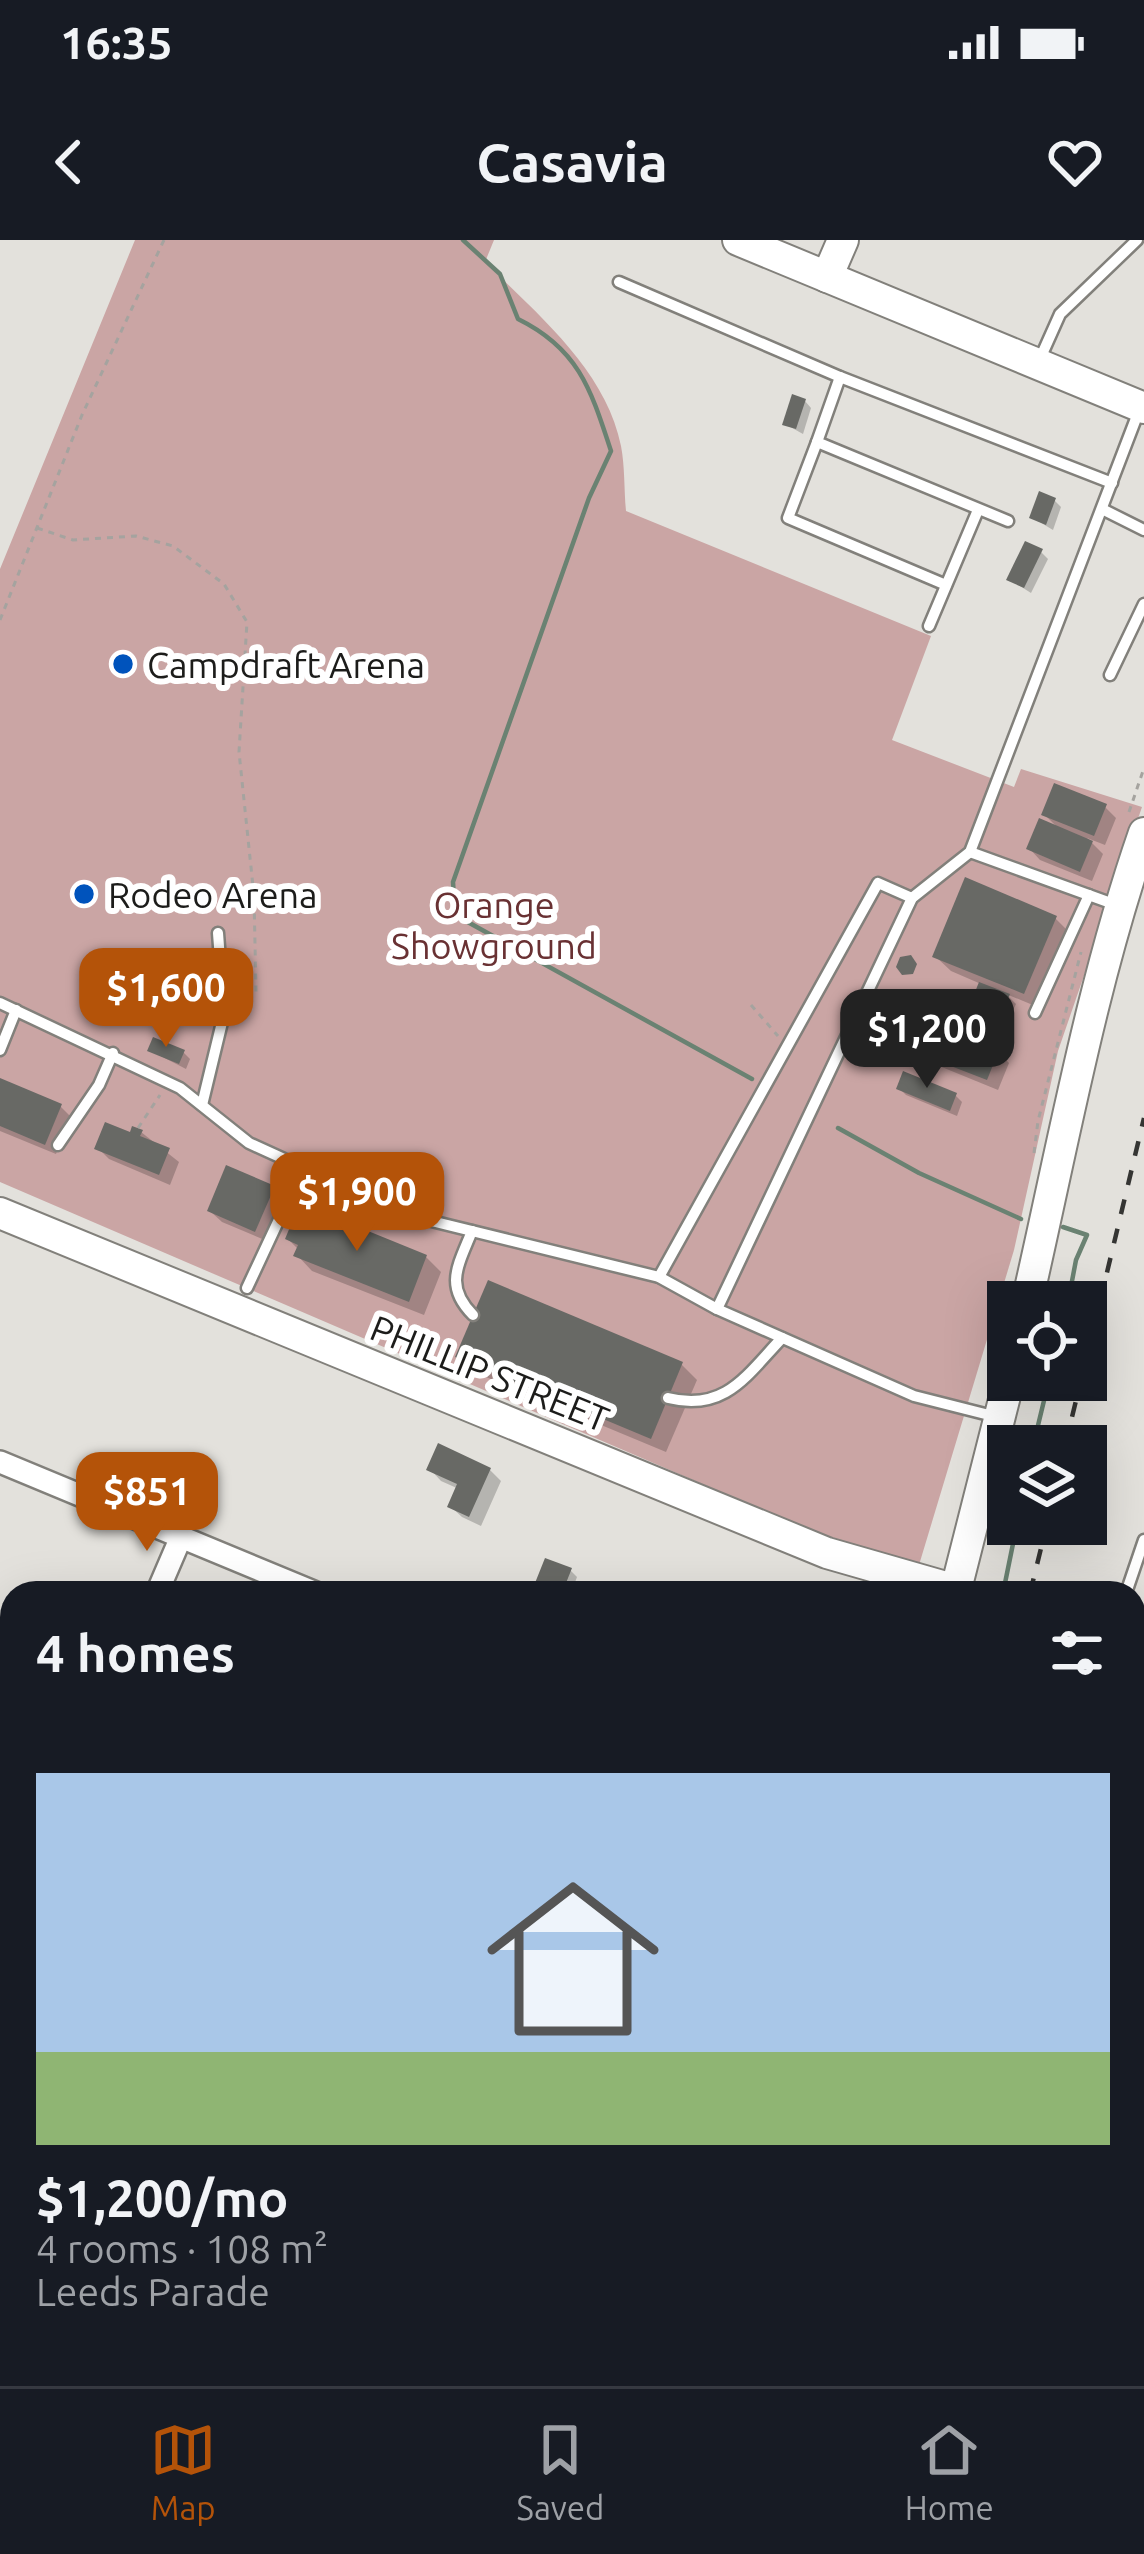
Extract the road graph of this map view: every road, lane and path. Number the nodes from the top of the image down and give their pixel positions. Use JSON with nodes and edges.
{"nodes":[{"id":1,"x":164,"y":240,"type":"edge"},
{"id":2,"x":738,"y":240,"type":"edge"},
{"id":3,"x":843,"y":240,"type":"edge"},
{"id":4,"x":1137,"y":240,"type":"edge"},
{"id":5,"x":827,"y":277,"type":"junction"},
{"id":6,"x":619,"y":281,"type":"dead end"},
{"id":7,"x":1037,"y":366,"type":"junction"},
{"id":8,"x":840,"y":376,"type":"junction"},
{"id":9,"x":1142,"y":408,"type":"edge"},
{"id":10,"x":817,"y":442,"type":"junction"},
{"id":11,"x":1112,"y":483,"type":"junction"},
{"id":12,"x":978,"y":509,"type":"junction"},
{"id":13,"x":1102,"y":509,"type":"junction"},
{"id":14,"x":1008,"y":521,"type":"dead end"},
{"id":15,"x":37,"y":529,"type":"junction"},
{"id":16,"x":1144,"y":530,"type":"edge"},
{"id":17,"x":946,"y":585,"type":"junction"},
{"id":18,"x":1144,"y":604,"type":"edge"},
{"id":19,"x":0,"y":620,"type":"edge"},
{"id":20,"x":929,"y":626,"type":"dead end"},
{"id":21,"x":1110,"y":675,"type":"dead end"},
{"id":22,"x":1144,"y":833,"type":"edge"},
{"id":23,"x":970,"y":852,"type":"junction"},
{"id":24,"x":912,"y":898,"type":"junction"},
{"id":25,"x":1104,"y":901,"type":"junction"},
{"id":26,"x":218,"y":933,"type":"dead end"},
{"id":27,"x":0,"y":1003,"type":"edge"},
{"id":28,"x":751,"y":1005,"type":"dead end"},
{"id":29,"x":16,"y":1010,"type":"junction"},
{"id":30,"x":1035,"y":1012,"type":"dead end"},
{"id":31,"x":220,"y":1032,"type":"junction"},
{"id":32,"x":787,"y":1046,"type":"junction"},
{"id":33,"x":0,"y":1050,"type":"edge"},
{"id":34,"x":113,"y":1053,"type":"junction"},
{"id":35,"x":170,"y":1082,"type":"junction"},
{"id":36,"x":202,"y":1105,"type":"junction"},
{"id":37,"x":137,"y":1128,"type":"dead end"},
{"id":38,"x":58,"y":1145,"type":"dead end"},
{"id":39,"x":303,"y":1168,"type":"junction"},
{"id":40,"x":0,"y":1214,"type":"edge"},
{"id":41,"x":472,"y":1231,"type":"junction"},
{"id":42,"x":659,"y":1277,"type":"junction"},
{"id":43,"x":1031,"y":1281,"type":"edge"},
{"id":44,"x":247,"y":1288,"type":"dead end"},
{"id":45,"x":717,"y":1309,"type":"junction"},
{"id":46,"x":473,"y":1316,"type":"dead end"},
{"id":47,"x":782,"y":1338,"type":"junction"},
{"id":48,"x":668,"y":1398,"type":"dead end"},
{"id":49,"x":1004,"y":1401,"type":"edge"},
{"id":50,"x":1000,"y":1418,"type":"junction"},
{"id":51,"x":0,"y":1462,"type":"edge"},
{"id":52,"x":181,"y":1537,"type":"junction"},
{"id":53,"x":1144,"y":1540,"type":"edge"},
{"id":54,"x":163,"y":1581,"type":"edge"},
{"id":55,"x":287,"y":1581,"type":"edge"},
{"id":56,"x":920,"y":1581,"type":"edge"},
{"id":57,"x":959,"y":1581,"type":"edge"},
{"id":58,"x":1130,"y":1581,"type":"edge"}],
"edges":[{"from":1,"to":15,"type":"path"},
{"from":2,"to":5,"type":"street"},
{"from":3,"to":5,"type":"street"},
{"from":4,"to":7,"type":"lane"},
{"from":5,"to":7,"type":"street"},
{"from":6,"to":8,"type":"lane"},
{"from":7,"to":9,"type":"street"},
{"from":8,"to":10,"type":"lane"},
{"from":8,"to":11,"type":"lane"},
{"from":9,"to":11,"type":"lane"},
{"from":10,"to":12,"type":"lane"},
{"from":10,"to":17,"type":"lane"},
{"from":11,"to":13,"type":"lane"},
{"from":12,"to":14,"type":"lane"},
{"from":12,"to":17,"type":"lane"},
{"from":13,"to":16,"type":"lane"},
{"from":13,"to":23,"type":"lane"},
{"from":15,"to":19,"type":"path"},
{"from":15,"to":31,"type":"path"},
{"from":17,"to":20,"type":"lane"},
{"from":18,"to":21,"type":"lane"},
{"from":22,"to":25,"type":"street"},
{"from":23,"to":24,"type":"lane"},
{"from":23,"to":25,"type":"lane"},
{"from":24,"to":32,"type":"lane"},
{"from":24,"to":45,"type":"lane"},
{"from":25,"to":30,"type":"lane"},
{"from":25,"to":43,"type":"street"},
{"from":26,"to":31,"type":"lane"},
{"from":27,"to":29,"type":"lane"},
{"from":28,"to":32,"type":"path"},
{"from":29,"to":33,"type":"lane"},
{"from":29,"to":34,"type":"lane"},
{"from":31,"to":36,"type":"lane"},
{"from":32,"to":42,"type":"lane"},
{"from":34,"to":35,"type":"lane"},
{"from":34,"to":38,"type":"lane"},
{"from":35,"to":36,"type":"lane"},
{"from":35,"to":37,"type":"path"},
{"from":36,"to":39,"type":"lane"},
{"from":39,"to":41,"type":"lane"},
{"from":39,"to":44,"type":"lane"},
{"from":40,"to":56,"type":"street","name":"PHILLIP STREET"},
{"from":41,"to":42,"type":"lane"},
{"from":41,"to":46,"type":"lane"},
{"from":42,"to":45,"type":"lane"},
{"from":45,"to":47,"type":"lane"},
{"from":47,"to":48,"type":"lane"},
{"from":47,"to":50,"type":"lane"},
{"from":49,"to":50,"type":"street"},
{"from":50,"to":57,"type":"street"},
{"from":51,"to":52,"type":"street"},
{"from":52,"to":54,"type":"street"},
{"from":52,"to":55,"type":"street"},
{"from":53,"to":58,"type":"lane"}]}
